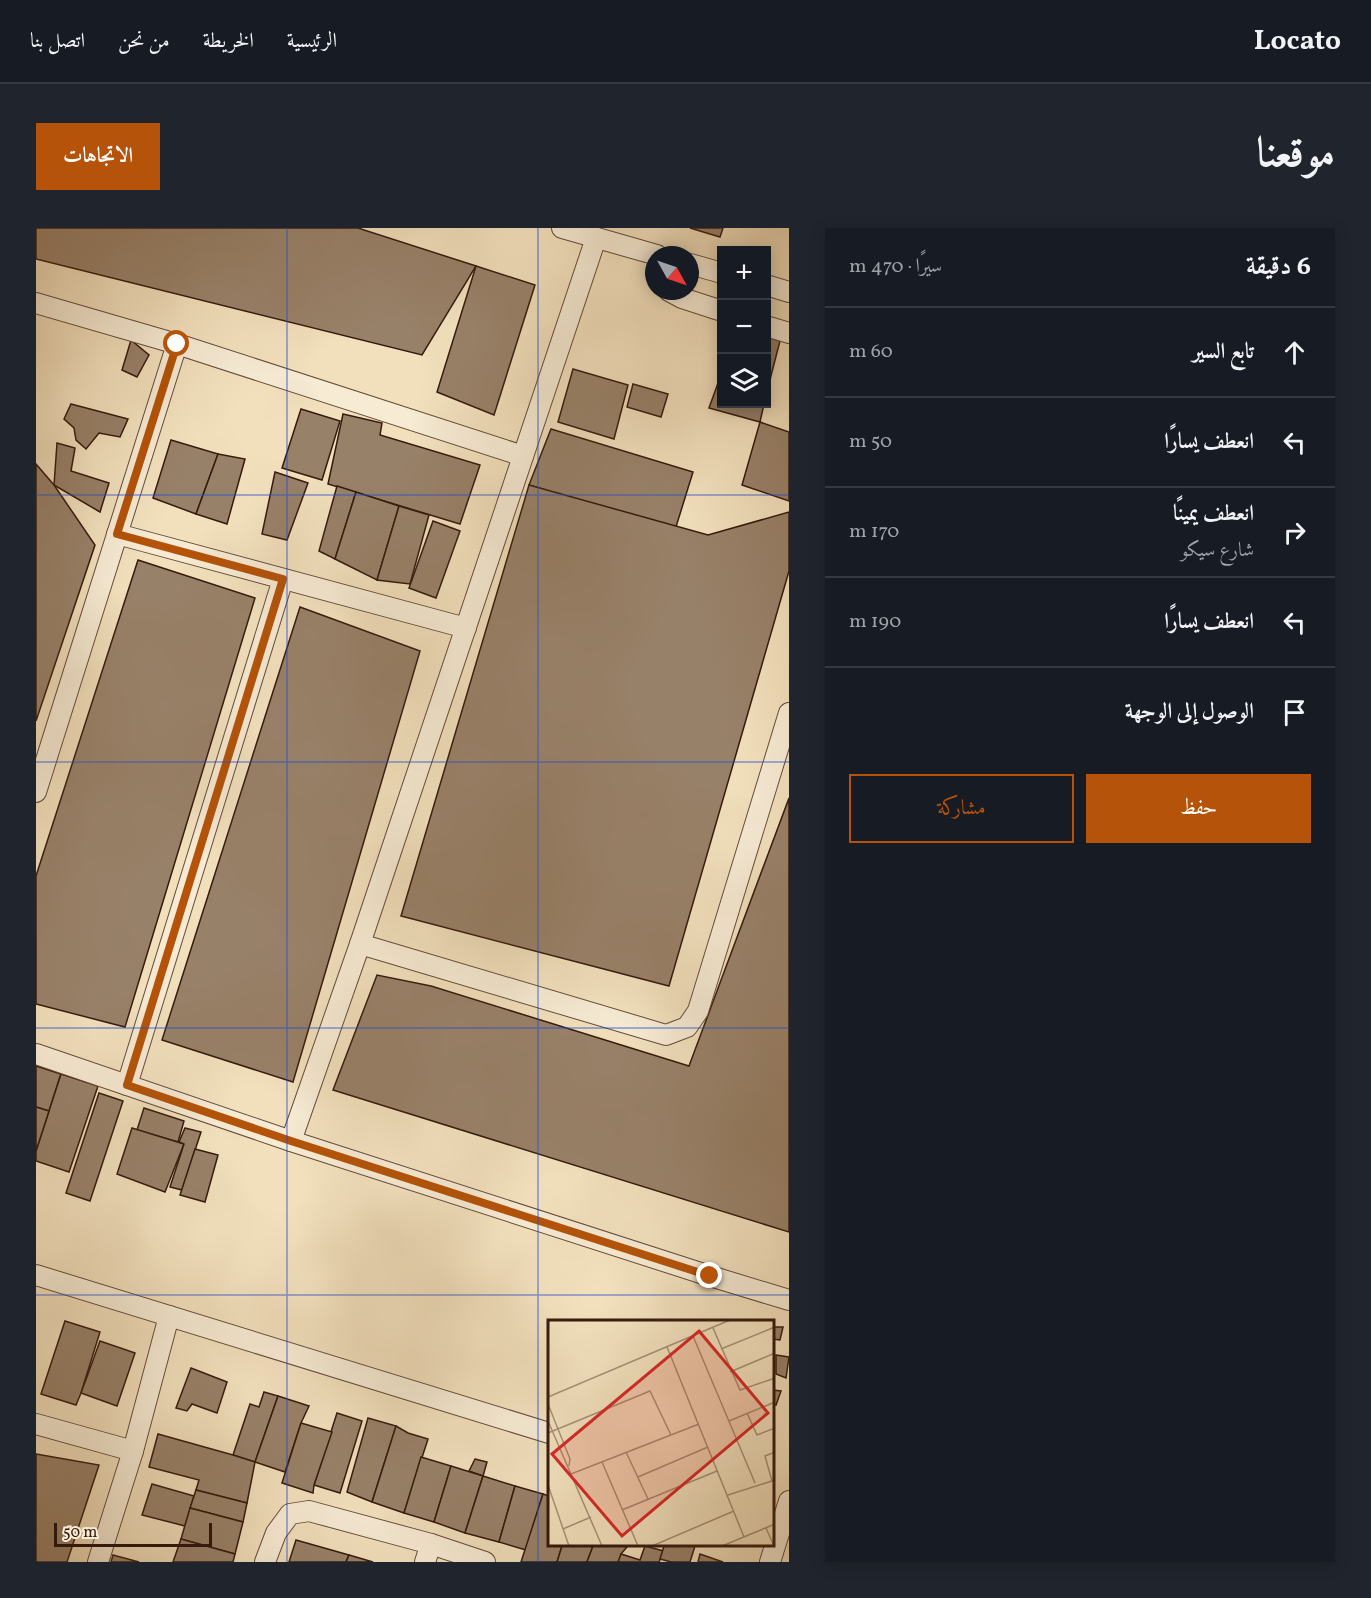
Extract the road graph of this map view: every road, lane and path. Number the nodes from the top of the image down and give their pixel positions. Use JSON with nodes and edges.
{"nodes":[{"id":1,"x":562,"y":228,"type":"edge"},
{"id":2,"x":596,"y":238,"type":"junction"},
{"id":3,"x":645,"y":256,"type":"edge"},
{"id":4,"x":699,"y":267,"type":"edge"},
{"id":5,"x":717,"y":272,"type":"edge"},
{"id":6,"x":771,"y":287,"type":"edge"},
{"id":7,"x":789,"y":292,"type":"edge"},
{"id":8,"x":688,"y":300,"type":"edge"},
{"id":9,"x":36,"y":303,"type":"edge"},
{"id":10,"x":717,"y":309,"type":"edge"},
{"id":11,"x":771,"y":328,"type":"edge"},
{"id":12,"x":789,"y":333,"type":"edge"},
{"id":13,"x":177,"y":344,"type":"junction"},
{"id":14,"x":523,"y":456,"type":"junction"},
{"id":15,"x":117,"y":534,"type":"junction"},
{"id":16,"x":283,"y":579,"type":"junction"},
{"id":17,"x":466,"y":628,"type":"junction"},
{"id":18,"x":789,"y":713,"type":"edge"},
{"id":19,"x":36,"y":792,"type":"edge"},
{"id":20,"x":360,"y":944,"type":"junction"},
{"id":21,"x":36,"y":1054,"type":"edge"},
{"id":22,"x":127,"y":1085,"type":"junction"},
{"id":23,"x":291,"y":1141,"type":"junction"},
{"id":24,"x":36,"y":1275,"type":"edge"},
{"id":25,"x":789,"y":1300,"type":"edge"},
{"id":26,"x":169,"y":1316,"type":"junction"},
{"id":27,"x":36,"y":1424,"type":"edge"},
{"id":28,"x":548,"y":1433,"type":"edge"},
{"id":29,"x":133,"y":1451,"type":"junction"},
{"id":30,"x":783,"y":1503,"type":"edge"},
{"id":31,"x":774,"y":1544,"type":"edge"},
{"id":32,"x":773,"y":1547,"type":"edge"},
{"id":33,"x":428,"y":1553,"type":"edge"},
{"id":34,"x":98,"y":1562,"type":"edge"},
{"id":35,"x":265,"y":1562,"type":"edge"},
{"id":36,"x":485,"y":1562,"type":"edge"},
{"id":37,"x":770,"y":1562,"type":"edge"}],
"edges":[{"from":1,"to":2,"type":"street"},
{"from":2,"to":3,"type":"street"},
{"from":2,"to":14,"type":"street"},
{"from":4,"to":5,"type":"street"},
{"from":6,"to":7,"type":"street"},
{"from":8,"to":10,"type":"street"},
{"from":9,"to":13,"type":"street"},
{"from":11,"to":12,"type":"street"},
{"from":13,"to":14,"type":"street"},
{"from":13,"to":15,"type":"street"},
{"from":14,"to":17,"type":"street"},
{"from":15,"to":16,"type":"street"},
{"from":15,"to":19,"type":"street"},
{"from":16,"to":17,"type":"street"},
{"from":16,"to":22,"type":"street"},
{"from":17,"to":20,"type":"street"},
{"from":18,"to":20,"type":"street"},
{"from":20,"to":23,"type":"street"},
{"from":21,"to":22,"type":"street"},
{"from":22,"to":23,"type":"street"},
{"from":23,"to":25,"type":"street"},
{"from":24,"to":26,"type":"street"},
{"from":26,"to":28,"type":"street"},
{"from":26,"to":29,"type":"street"},
{"from":27,"to":29,"type":"street"},
{"from":29,"to":34,"type":"street"},
{"from":30,"to":31,"type":"street"},
{"from":32,"to":37,"type":"street"},
{"from":33,"to":35,"type":"street"},
{"from":33,"to":36,"type":"street"}]}
